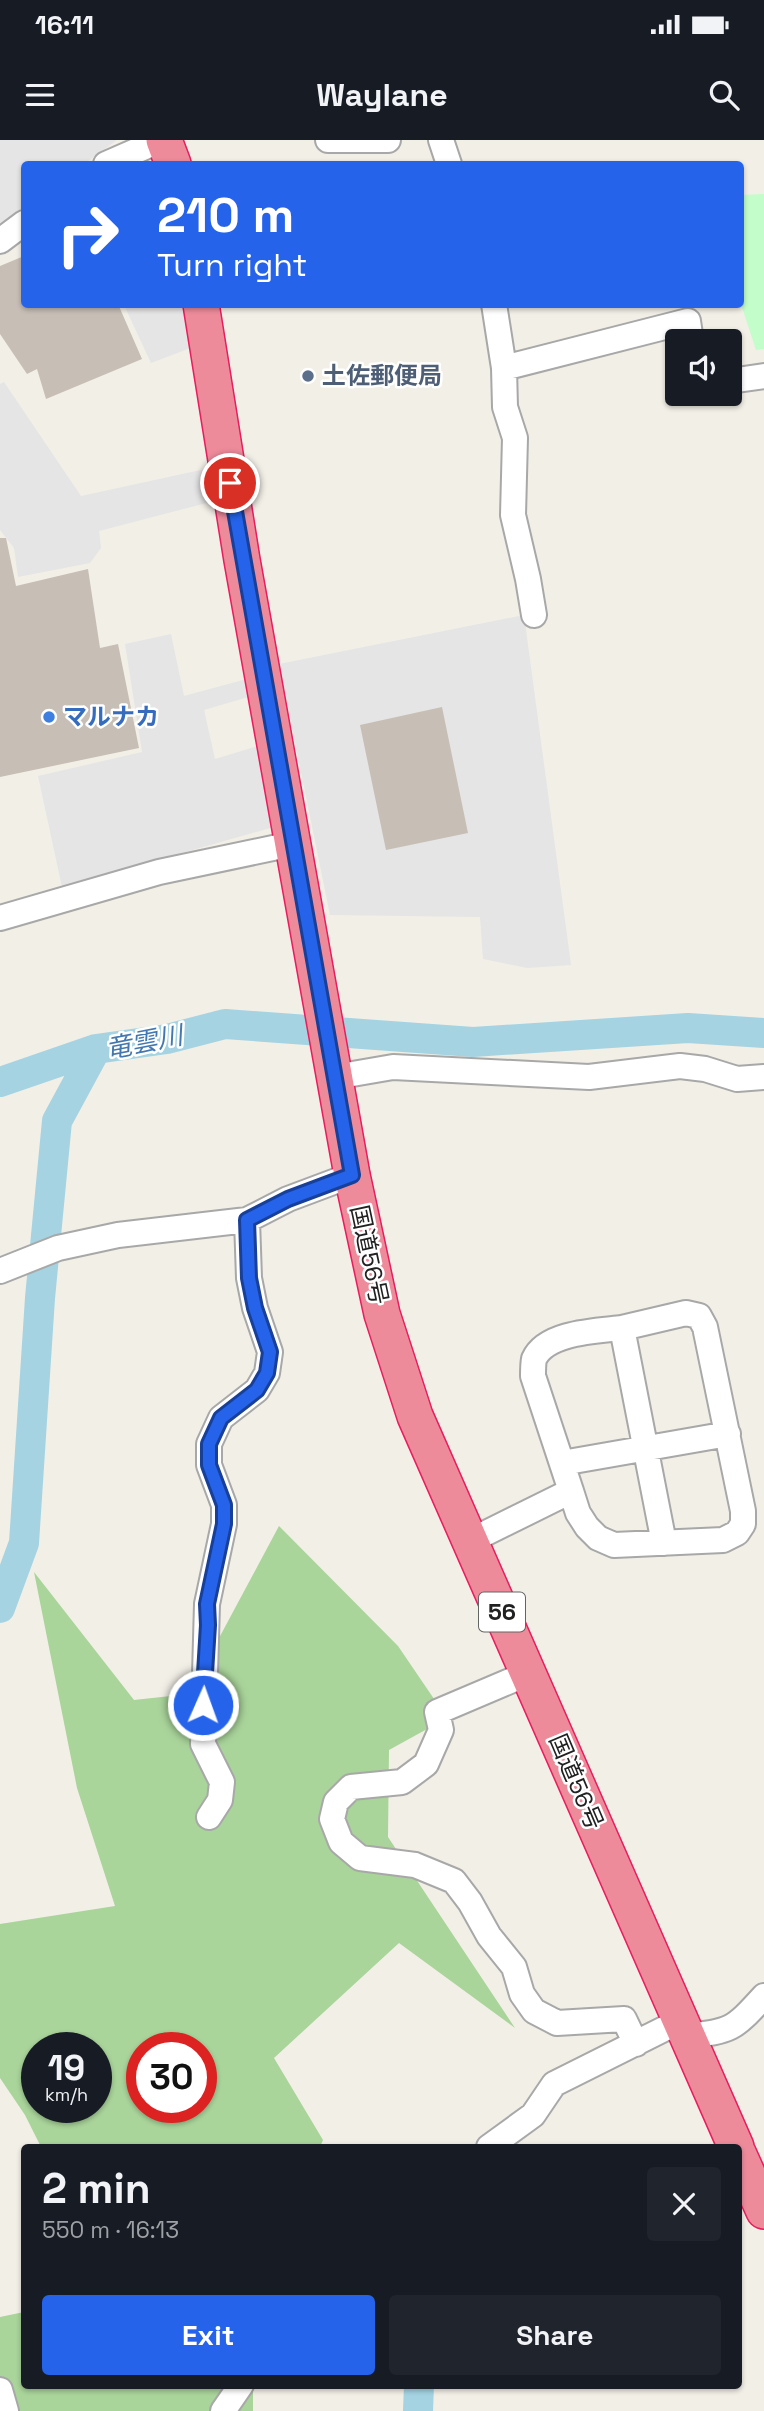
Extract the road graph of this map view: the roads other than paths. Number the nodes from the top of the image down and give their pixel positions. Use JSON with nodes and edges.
{"nodes":[{"id":1,"x":162,"y":140,"type":"edge"},
{"id":2,"x":328,"y":140,"type":"edge"},
{"id":3,"x":388,"y":140,"type":"edge"},
{"id":4,"x":440,"y":140,"type":"edge"},
{"id":5,"x":113,"y":161,"type":"edge"},
{"id":6,"x":172,"y":161,"type":"edge"},
{"id":7,"x":448,"y":161,"type":"edge"},
{"id":8,"x":21,"y":225,"type":"edge"},
{"id":9,"x":0,"y":241,"type":"edge"},
{"id":10,"x":202,"y":308,"type":"edge"},
{"id":11,"x":495,"y":308,"type":"edge"},
{"id":12,"x":665,"y":336,"type":"edge"},
{"id":13,"x":504,"y":368,"type":"junction"},
{"id":14,"x":764,"y":376,"type":"edge"},
{"id":15,"x":742,"y":379,"type":"edge"},
{"id":16,"x":534,"y":615,"type":"dead end"},
{"id":17,"x":292,"y":844,"type":"junction"},
{"id":18,"x":0,"y":918,"type":"edge"},
{"id":19,"x":333,"y":1067,"type":"junction"},
{"id":20,"x":764,"y":1077,"type":"edge"},
{"id":21,"x":352,"y":1175,"type":"junction"},
{"id":22,"x":247,"y":1220,"type":"junction"},
{"id":23,"x":0,"y":1271,"type":"edge"},
{"id":24,"x":622,"y":1328,"type":"junction"},
{"id":25,"x":727,"y":1434,"type":"junction"},
{"id":26,"x":645,"y":1448,"type":"junction"},
{"id":27,"x":562,"y":1463,"type":"junction"},
{"id":28,"x":571,"y":1492,"type":"junction"},
{"id":29,"x":470,"y":1541,"type":"junction"},
{"id":30,"x":664,"y":1543,"type":"junction"},
{"id":31,"x":528,"y":1673,"type":"junction"},
{"id":32,"x":209,"y":1817,"type":"dead end"},
{"id":33,"x":764,"y":1996,"type":"edge"},
{"id":34,"x":683,"y":2028,"type":"junction"},
{"id":35,"x":636,"y":2044,"type":"junction"},
{"id":36,"x":493,"y":2144,"type":"edge"},
{"id":37,"x":735,"y":2144,"type":"edge"},
{"id":38,"x":742,"y":2160,"type":"edge"},
{"id":39,"x":761,"y":2194,"type":"edge"},
{"id":40,"x":238,"y":2389,"type":"edge"},
{"id":41,"x":0,"y":2390,"type":"edge"},
{"id":42,"x":6,"y":2411,"type":"edge"},
{"id":43,"x":223,"y":2411,"type":"edge"}],
"edges":[{"from":1,"to":5,"type":"street"},
{"from":1,"to":6,"type":"highway"},
{"from":2,"to":3,"type":"street"},
{"from":4,"to":7,"type":"street"},
{"from":8,"to":9,"type":"street"},
{"from":10,"to":17,"type":"highway","name":"国道56号","number":"56"},
{"from":11,"to":13,"type":"street"},
{"from":12,"to":13,"type":"street"},
{"from":13,"to":16,"type":"street"},
{"from":14,"to":15,"type":"street"},
{"from":17,"to":18,"type":"street"},
{"from":17,"to":19,"type":"highway","name":"国道56号","number":"56"},
{"from":19,"to":20,"type":"street"},
{"from":19,"to":21,"type":"highway","name":"国道56号","number":"56"},
{"from":21,"to":22,"type":"street"},
{"from":21,"to":29,"type":"highway","name":"国道56号","number":"56"},
{"from":22,"to":23,"type":"street"},
{"from":22,"to":32,"type":"street"},
{"from":24,"to":25,"type":"street"},
{"from":24,"to":26,"type":"street"},
{"from":24,"to":27,"type":"street"},
{"from":25,"to":26,"type":"street"},
{"from":25,"to":30,"type":"street"},
{"from":26,"to":27,"type":"street"},
{"from":26,"to":30,"type":"street"},
{"from":27,"to":28,"type":"street"},
{"from":28,"to":29,"type":"street"},
{"from":28,"to":30,"type":"street"},
{"from":29,"to":31,"type":"highway","name":"国道56号","number":"56"},
{"from":31,"to":34,"type":"highway","name":"国道56号","number":"56"},
{"from":31,"to":35,"type":"street"},
{"from":33,"to":34,"type":"street"},
{"from":34,"to":35,"type":"street"},
{"from":34,"to":37,"type":"highway","name":"国道56号","number":"56"},
{"from":35,"to":36,"type":"street"},
{"from":38,"to":39,"type":"highway"},
{"from":40,"to":43,"type":"street"},
{"from":41,"to":42,"type":"street"}]}
